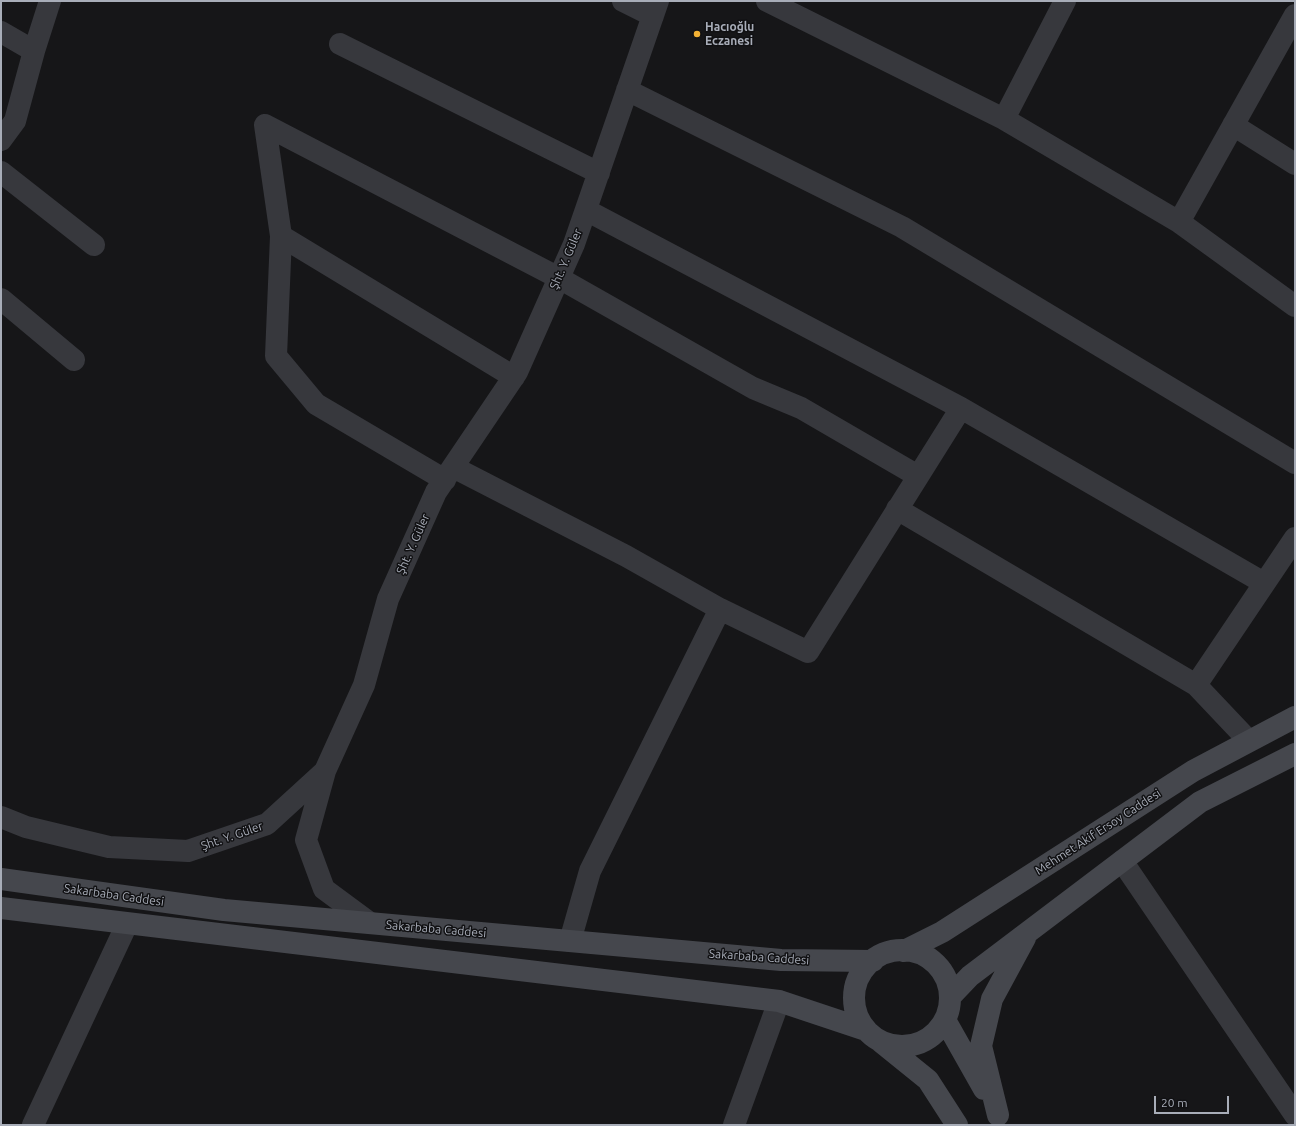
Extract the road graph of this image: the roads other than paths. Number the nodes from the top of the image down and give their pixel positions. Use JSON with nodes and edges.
{"nodes":[{"id":1,"x":50,"y":1,"type":"edge"},
{"id":2,"x":624,"y":1,"type":"edge"},
{"id":3,"x":767,"y":1,"type":"edge"},
{"id":4,"x":1065,"y":1,"type":"edge"},
{"id":5,"x":655,"y":8,"type":"edge"},
{"id":6,"x":1295,"y":15,"type":"edge"},
{"id":7,"x":1,"y":32,"type":"edge"},
{"id":8,"x":340,"y":44,"type":"dead end"},
{"id":9,"x":34,"y":51,"type":"junction"},
{"id":10,"x":627,"y":90,"type":"junction"},
{"id":11,"x":1004,"y":119,"type":"junction"},
{"id":12,"x":1233,"y":125,"type":"junction"},
{"id":13,"x":1,"y":140,"type":"edge"},
{"id":14,"x":1295,"y":164,"type":"edge"},
{"id":15,"x":1,"y":172,"type":"edge"},
{"id":16,"x":599,"y":173,"type":"junction"},
{"id":17,"x":586,"y":210,"type":"junction"},
{"id":18,"x":1179,"y":222,"type":"junction"},
{"id":19,"x":281,"y":236,"type":"junction"},
{"id":20,"x":94,"y":245,"type":"dead end"},
{"id":21,"x":559,"y":278,"type":"junction"},
{"id":22,"x":1,"y":299,"type":"edge"},
{"id":23,"x":1295,"y":306,"type":"edge"},
{"id":24,"x":74,"y":360,"type":"dead end"},
{"id":25,"x":514,"y":377,"type":"junction"},
{"id":26,"x":961,"y":408,"type":"junction"},
{"id":27,"x":1295,"y":463,"type":"edge"},
{"id":28,"x":449,"y":473,"type":"junction"},
{"id":29,"x":918,"y":476,"type":"junction"},
{"id":30,"x":897,"y":509,"type":"junction"},
{"id":31,"x":1295,"y":538,"type":"edge"},
{"id":32,"x":1264,"y":584,"type":"junction"},
{"id":33,"x":720,"y":609,"type":"junction"},
{"id":34,"x":1196,"y":685,"type":"junction"},
{"id":35,"x":1295,"y":717,"type":"edge"},
{"id":36,"x":1249,"y":741,"type":"junction"},
{"id":37,"x":1295,"y":754,"type":"edge"},
{"id":38,"x":325,"y":771,"type":"junction"},
{"id":39,"x":1,"y":817,"type":"edge"},
{"id":40,"x":1122,"y":861,"type":"junction"},
{"id":41,"x":1,"y":880,"type":"edge"},
{"id":42,"x":1,"y":908,"type":"edge"},
{"id":43,"x":370,"y":923,"type":"junction"},
{"id":44,"x":126,"y":924,"type":"junction"},
{"id":45,"x":1028,"y":932,"type":"junction"},
{"id":46,"x":570,"y":941,"type":"junction"},
{"id":47,"x":904,"y":950,"type":"junction"},
{"id":48,"x":873,"y":960,"type":"junction"},
{"id":49,"x":950,"y":997,"type":"junction"},
{"id":50,"x":779,"y":1001,"type":"junction"},
{"id":51,"x":945,"y":1020,"type":"junction"},
{"id":52,"x":872,"y":1035,"type":"junction"},
{"id":53,"x":1295,"y":1115,"type":"edge"},
{"id":54,"x":1001,"y":1120,"type":"edge"},
{"id":55,"x":33,"y":1125,"type":"edge"},
{"id":56,"x":734,"y":1125,"type":"edge"},
{"id":57,"x":957,"y":1125,"type":"edge"}],
"edges":[{"from":1,"to":9,"type":"street"},
{"from":2,"to":5,"type":"street"},
{"from":3,"to":11,"type":"street"},
{"from":4,"to":11,"type":"street"},
{"from":5,"to":10,"type":"street","name":"Şht. Y. Güler"},
{"from":6,"to":12,"type":"street"},
{"from":7,"to":9,"type":"street"},
{"from":8,"to":16,"type":"street"},
{"from":9,"to":13,"type":"street"},
{"from":10,"to":16,"type":"street","name":"Şht. Y. Güler"},
{"from":10,"to":27,"type":"street"},
{"from":11,"to":18,"type":"street"},
{"from":12,"to":14,"type":"street"},
{"from":12,"to":18,"type":"street"},
{"from":15,"to":20,"type":"street"},
{"from":16,"to":17,"type":"street","name":"Şht. Y. Güler"},
{"from":17,"to":21,"type":"street","name":"Şht. Y. Güler"},
{"from":17,"to":26,"type":"street"},
{"from":18,"to":23,"type":"street"},
{"from":19,"to":21,"type":"street"},
{"from":19,"to":25,"type":"street"},
{"from":19,"to":28,"type":"street"},
{"from":21,"to":25,"type":"street","name":"Şht. Y. Güler"},
{"from":21,"to":29,"type":"street"},
{"from":22,"to":24,"type":"street"},
{"from":25,"to":28,"type":"street","name":"Şht. Y. Güler"},
{"from":26,"to":29,"type":"street"},
{"from":26,"to":32,"type":"street"},
{"from":28,"to":33,"type":"street"},
{"from":28,"to":38,"type":"street","name":"Şht. Y. Güler"},
{"from":29,"to":30,"type":"street"},
{"from":30,"to":33,"type":"street"},
{"from":30,"to":34,"type":"street"},
{"from":31,"to":32,"type":"street"},
{"from":32,"to":34,"type":"street"},
{"from":33,"to":46,"type":"street"},
{"from":34,"to":36,"type":"street"},
{"from":35,"to":36,"type":"main road","name":"Mehmet Akif Ersoy Caddesi"},
{"from":36,"to":47,"type":"main road","name":"Mehmet Akif Ersoy Caddesi"},
{"from":37,"to":40,"type":"main road"},
{"from":38,"to":39,"type":"street","name":"Şht. Y. Güler"},
{"from":38,"to":43,"type":"street"},
{"from":40,"to":45,"type":"main road"},
{"from":40,"to":53,"type":"street"},
{"from":41,"to":43,"type":"main road","name":"Sakarbaba Caddesi"},
{"from":42,"to":44,"type":"main road"},
{"from":43,"to":46,"type":"main road","name":"Sakarbaba Caddesi"},
{"from":44,"to":50,"type":"main road"},
{"from":44,"to":55,"type":"street"},
{"from":45,"to":49,"type":"main road"},
{"from":45,"to":54,"type":"main road"},
{"from":46,"to":48,"type":"main road","name":"Sakarbaba Caddesi"},
{"from":47,"to":48,"type":"main road"},
{"from":47,"to":49,"type":"main road"},
{"from":48,"to":52,"type":"main road"},
{"from":49,"to":51,"type":"main road"},
{"from":50,"to":52,"type":"main road"},
{"from":50,"to":56,"type":"street"},
{"from":51,"to":52,"type":"main road"},
{"from":51,"to":54,"type":"main road"},
{"from":52,"to":57,"type":"main road"}]}
